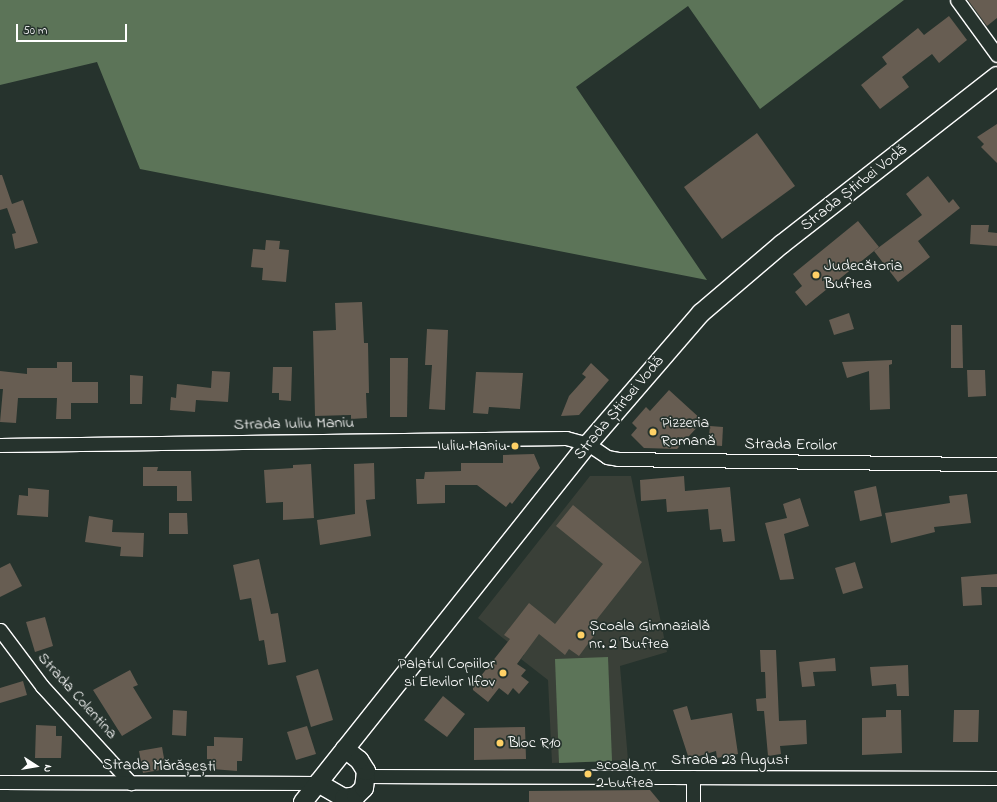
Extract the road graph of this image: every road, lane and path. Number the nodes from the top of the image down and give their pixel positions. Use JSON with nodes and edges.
{"nodes":[{"id":1,"x":957,"y":0,"type":"edge"},
{"id":2,"x":997,"y":55,"type":"edge"},
{"id":3,"x":997,"y":76,"type":"edge"},
{"id":4,"x":588,"y":444,"type":"junction"},
{"id":5,"x":0,"y":446,"type":"edge"},
{"id":6,"x":997,"y":464,"type":"edge"},
{"id":7,"x":0,"y":630,"type":"edge"},
{"id":8,"x":345,"y":749,"type":"junction"},
{"id":9,"x":367,"y":776,"type":"junction"},
{"id":10,"x":693,"y":777,"type":"junction"},
{"id":11,"x":997,"y":778,"type":"edge"},
{"id":12,"x":0,"y":782,"type":"edge"},
{"id":13,"x":132,"y":783,"type":"junction"},
{"id":14,"x":318,"y":783,"type":"junction"},
{"id":15,"x":358,"y":799,"type":"edge"},
{"id":16,"x":303,"y":802,"type":"edge"},
{"id":17,"x":693,"y":802,"type":"edge"}],
"edges":[{"from":1,"to":2,"type":"street"},
{"from":3,"to":4,"type":"street","name":"Strada Știrbei Vodă"},
{"from":4,"to":5,"type":"street","name":"Strada Iuliu Maniu"},
{"from":4,"to":6,"type":"street","name":"Strada Eroilor"},
{"from":4,"to":8,"type":"street","name":"Strada Știrbei Vodă"},
{"from":7,"to":13,"type":"street","name":"Strada Colentina"},
{"from":8,"to":9,"type":"street"},
{"from":8,"to":14,"type":"street","name":"Strada Știrbei Vodă"},
{"from":9,"to":10,"type":"street","name":"Strada 23 August"},
{"from":9,"to":15,"type":"street"},
{"from":10,"to":11,"type":"street","name":"Strada 23 August"},
{"from":10,"to":17,"type":"street"},
{"from":12,"to":13,"type":"street","name":"Strada Mărășești"},
{"from":13,"to":14,"type":"street","name":"Strada Mărășești"},
{"from":14,"to":15,"type":"street"},
{"from":14,"to":16,"type":"street","name":"Strada Știrbei Vodă"}]}
